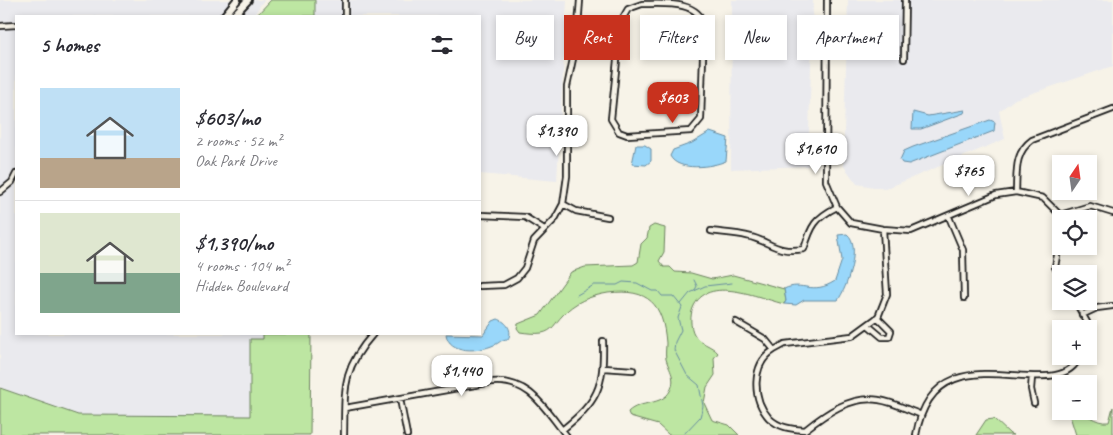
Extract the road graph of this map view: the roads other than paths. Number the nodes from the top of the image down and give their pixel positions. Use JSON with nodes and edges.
{"nodes":[{"id":1,"x":237,"y":0,"type":"edge"},
{"id":2,"x":248,"y":0,"type":"edge"},
{"id":3,"x":345,"y":0,"type":"edge"},
{"id":4,"x":580,"y":0,"type":"edge"},
{"id":5,"x":827,"y":0,"type":"edge"},
{"id":6,"x":905,"y":0,"type":"edge"},
{"id":7,"x":668,"y":2,"type":"edge"},
{"id":8,"x":225,"y":15,"type":"edge"},
{"id":9,"x":234,"y":15,"type":"edge"},
{"id":10,"x":345,"y":15,"type":"edge"},
{"id":11,"x":15,"y":25,"type":"edge"},
{"id":12,"x":0,"y":26,"type":"edge"},
{"id":13,"x":904,"y":60,"type":"dead end"},
{"id":14,"x":1113,"y":110,"type":"edge"},
{"id":15,"x":15,"y":176,"type":"edge"},
{"id":16,"x":0,"y":192,"type":"edge"},
{"id":17,"x":1016,"y":192,"type":"junction"},
{"id":18,"x":563,"y":204,"type":"junction"},
{"id":19,"x":837,"y":207,"type":"junction"},
{"id":20,"x":1054,"y":210,"type":"edge"},
{"id":21,"x":1079,"y":210,"type":"edge"},
{"id":22,"x":1113,"y":213,"type":"edge"},
{"id":23,"x":481,"y":216,"type":"edge"},
{"id":24,"x":608,"y":217,"type":"dead end"},
{"id":25,"x":949,"y":217,"type":"junction"},
{"id":26,"x":544,"y":229,"type":"junction"},
{"id":27,"x":883,"y":229,"type":"junction"},
{"id":28,"x":711,"y":231,"type":"dead end"},
{"id":29,"x":481,"y":286,"type":"edge"},
{"id":30,"x":964,"y":298,"type":"dead end"},
{"id":31,"x":1112,"y":306,"type":"edge"},
{"id":32,"x":1080,"y":310,"type":"edge"},
{"id":33,"x":1082,"y":315,"type":"junction"},
{"id":34,"x":877,"y":317,"type":"junction"},
{"id":35,"x":1086,"y":320,"type":"edge"},
{"id":36,"x":736,"y":322,"type":"dead end"},
{"id":37,"x":868,"y":326,"type":"junction"},
{"id":38,"x":371,"y":335,"type":"edge"},
{"id":39,"x":603,"y":341,"type":"dead end"},
{"id":40,"x":774,"y":350,"type":"junction"},
{"id":41,"x":1075,"y":365,"type":"edge"},
{"id":42,"x":604,"y":368,"type":"junction"},
{"id":43,"x":633,"y":370,"type":"dead end"},
{"id":44,"x":1032,"y":377,"type":"junction"},
{"id":45,"x":400,"y":399,"type":"junction"},
{"id":46,"x":1034,"y":403,"type":"dead end"},
{"id":47,"x":345,"y":408,"type":"junction"},
{"id":48,"x":919,"y":414,"type":"junction"},
{"id":49,"x":562,"y":430,"type":"junction"},
{"id":50,"x":344,"y":435,"type":"edge"},
{"id":51,"x":407,"y":435,"type":"edge"},
{"id":52,"x":566,"y":435,"type":"edge"},
{"id":53,"x":916,"y":435,"type":"edge"}],
"edges":[{"from":1,"to":8,"type":"main road"},
{"from":2,"to":9,"type":"main road"},
{"from":3,"to":10,"type":"street"},
{"from":4,"to":18,"type":"street"},
{"from":5,"to":19,"type":"street"},
{"from":6,"to":13,"type":"street"},
{"from":7,"to":7,"type":"street"},
{"from":11,"to":12,"type":"street"},
{"from":14,"to":17,"type":"street"},
{"from":15,"to":16,"type":"street"},
{"from":17,"to":20,"type":"street"},
{"from":17,"to":25,"type":"street"},
{"from":18,"to":24,"type":"street"},
{"from":18,"to":26,"type":"street"},
{"from":19,"to":27,"type":"street"},
{"from":19,"to":28,"type":"street"},
{"from":21,"to":22,"type":"street"},
{"from":23,"to":26,"type":"street"},
{"from":25,"to":27,"type":"street"},
{"from":25,"to":30,"type":"street"},
{"from":26,"to":29,"type":"street"},
{"from":27,"to":34,"type":"street"},
{"from":31,"to":33,"type":"street"},
{"from":32,"to":33,"type":"street"},
{"from":33,"to":35,"type":"street"},
{"from":34,"to":37,"type":"street"},
{"from":34,"to":37,"type":"street"},
{"from":36,"to":40,"type":"street"},
{"from":37,"to":40,"type":"street"},
{"from":38,"to":47,"type":"street"},
{"from":39,"to":42,"type":"street"},
{"from":40,"to":48,"type":"street"},
{"from":41,"to":44,"type":"street"},
{"from":42,"to":43,"type":"street"},
{"from":42,"to":49,"type":"street"},
{"from":44,"to":46,"type":"street"},
{"from":44,"to":48,"type":"street"},
{"from":45,"to":47,"type":"street"},
{"from":45,"to":49,"type":"street"},
{"from":45,"to":51,"type":"street"},
{"from":47,"to":50,"type":"street"},
{"from":48,"to":53,"type":"street"},
{"from":49,"to":52,"type":"street"}]}
